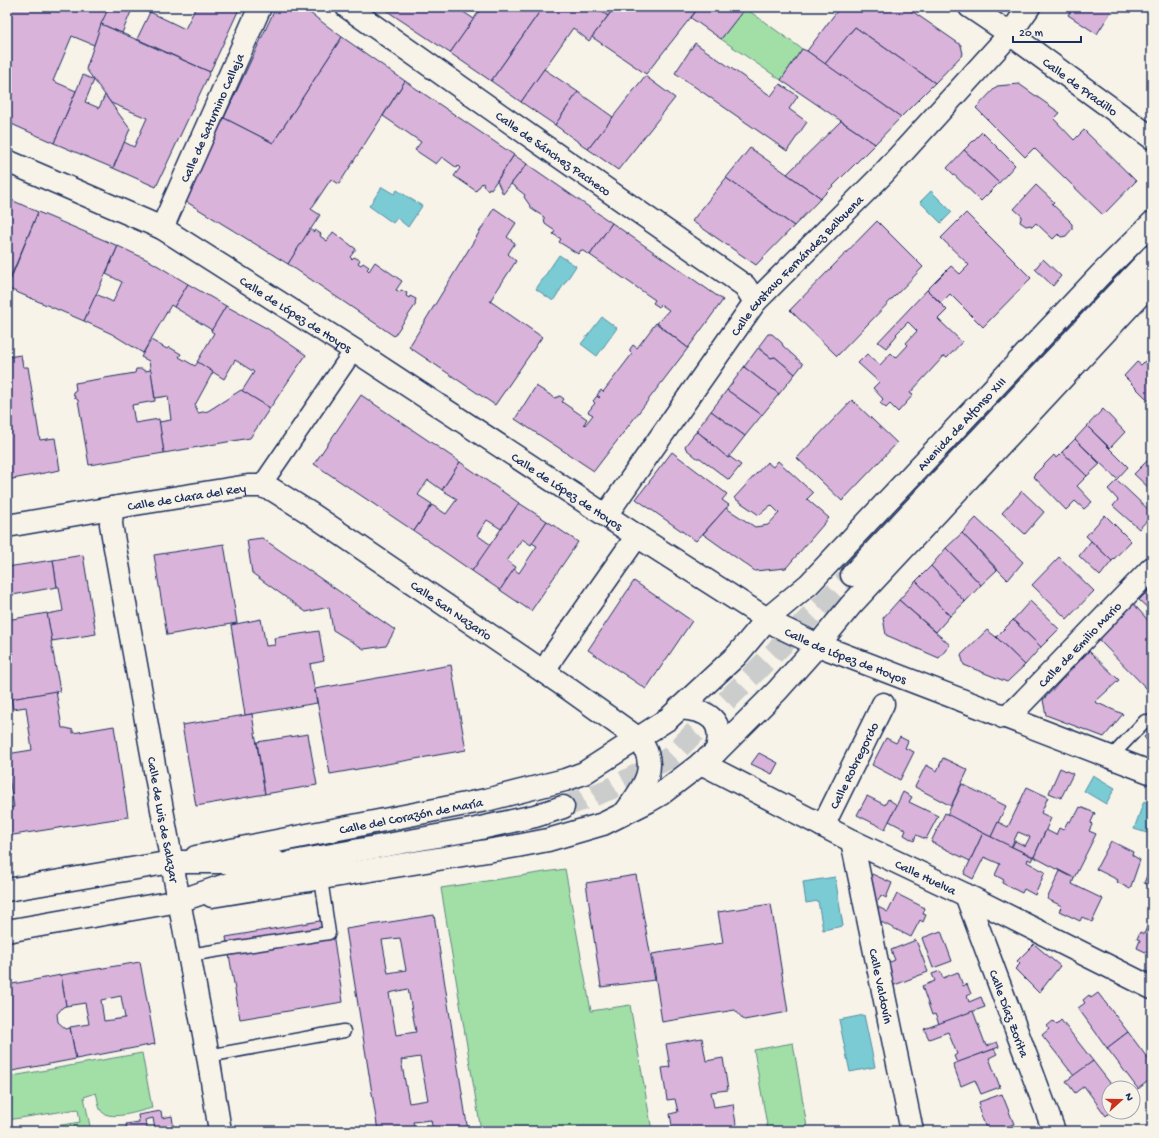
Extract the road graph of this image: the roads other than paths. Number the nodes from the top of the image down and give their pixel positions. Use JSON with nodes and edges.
{"nodes":[{"id":1,"x":260,"y":7,"type":"edge"},
{"id":2,"x":347,"y":7,"type":"edge"},
{"id":3,"x":970,"y":7,"type":"edge"},
{"id":4,"x":1029,"y":7,"type":"edge"},
{"id":5,"x":1010,"y":34,"type":"junction"},
{"id":6,"x":1152,"y":138,"type":"edge"},
{"id":7,"x":7,"y":161,"type":"edge"},
{"id":8,"x":1152,"y":224,"type":"edge"},
{"id":9,"x":162,"y":228,"type":"junction"},
{"id":10,"x":1152,"y":256,"type":"edge"},
{"id":11,"x":1152,"y":282,"type":"edge"},
{"id":12,"x":755,"y":302,"type":"junction"},
{"id":13,"x":354,"y":350,"type":"junction"},
{"id":14,"x":261,"y":486,"type":"junction"},
{"id":15,"x":112,"y":508,"type":"junction"},
{"id":16,"x":606,"y":515,"type":"junction"},
{"id":17,"x":7,"y":526,"type":"edge"},
{"id":18,"x":637,"y":536,"type":"junction"},
{"id":19,"x":1152,"y":568,"type":"edge"},
{"id":20,"x":852,"y":575,"type":"tunnel mouth"},
{"id":21,"x":767,"y":619,"type":"junction"},
{"id":22,"x":818,"y":645,"type":"junction"},
{"id":23,"x":545,"y":672,"type":"junction"},
{"id":24,"x":883,"y":704,"type":"dead end"},
{"id":25,"x":679,"y":708,"type":"junction"},
{"id":26,"x":1003,"y":717,"type":"junction"},
{"id":27,"x":1145,"y":721,"type":"dead end"},
{"id":28,"x":639,"y":738,"type":"junction"},
{"id":29,"x":708,"y":757,"type":"junction"},
{"id":30,"x":1110,"y":758,"type":"junction"},
{"id":31,"x":1152,"y":773,"type":"edge"},
{"id":32,"x":563,"y":807,"type":"tunnel mouth"},
{"id":33,"x":626,"y":813,"type":"junction"},
{"id":34,"x":823,"y":826,"type":"junction"},
{"id":35,"x":852,"y":842,"type":"junction"},
{"id":36,"x":172,"y":862,"type":"junction"},
{"id":37,"x":293,"y":862,"type":"junction"},
{"id":38,"x":322,"y":879,"type":"junction"},
{"id":39,"x":7,"y":890,"type":"edge"},
{"id":40,"x":966,"y":895,"type":"junction"},
{"id":41,"x":179,"y":901,"type":"junction"},
{"id":42,"x":7,"y":931,"type":"edge"},
{"id":43,"x":189,"y":955,"type":"junction"},
{"id":44,"x":1152,"y":988,"type":"edge"},
{"id":45,"x":344,"y":1031,"type":"dead end"},
{"id":46,"x":208,"y":1056,"type":"junction"},
{"id":47,"x":220,"y":1131,"type":"edge"},
{"id":48,"x":912,"y":1131,"type":"edge"},
{"id":49,"x":1054,"y":1131,"type":"edge"}],
"edges":[{"from":1,"to":9,"type":"street","name":"Calle de Saturnino Calleja"},
{"from":2,"to":12,"type":"street","name":"Calle de Sánchez Pacheco"},
{"from":3,"to":5,"type":"street","name":"Calle de Pradillo"},
{"from":4,"to":5,"type":"street","name":"Calle Gustavo Fernández Balbuena"},
{"from":5,"to":6,"type":"street","name":"Calle de Pradillo"},
{"from":5,"to":12,"type":"street","name":"Calle Gustavo Fernández Balbuena"},
{"from":7,"to":9,"type":"street","name":"Calle de López de Hoyos"},
{"from":8,"to":21,"type":"street","name":"Avenida de Alfonso XIII"},
{"from":9,"to":13,"type":"street","name":"Calle de López de Hoyos"},
{"from":10,"to":20,"type":"street","name":"Avenida de Alfonso XIII"},
{"from":11,"to":22,"type":"street"},
{"from":12,"to":16,"type":"street","name":"Calle Gustavo Fernández Balbuena"},
{"from":13,"to":14,"type":"street"},
{"from":13,"to":16,"type":"street","name":"Calle de López de Hoyos"},
{"from":14,"to":15,"type":"street","name":"Calle de Clara del Rey"},
{"from":14,"to":23,"type":"street","name":"Calle San Nazario"},
{"from":15,"to":17,"type":"street","name":"Calle de Clara del Rey"},
{"from":15,"to":36,"type":"street","name":"Calle de Luis de Salazar"},
{"from":16,"to":18,"type":"street","name":"Calle de López de Hoyos"},
{"from":18,"to":21,"type":"street","name":"Calle de López de Hoyos"},
{"from":18,"to":23,"type":"street"},
{"from":19,"to":26,"type":"street","name":"Calle de Emilio Mario"},
{"from":21,"to":22,"type":"street","name":"Calle de López de Hoyos"},
{"from":21,"to":25,"type":"street","name":"Calle del Corazón de María"},
{"from":22,"to":26,"type":"street","name":"Calle de López de Hoyos"},
{"from":22,"to":29,"type":"street","name":"Calle del Corazón de María"},
{"from":23,"to":28,"type":"street","name":"Calle San Nazario"},
{"from":24,"to":34,"type":"street","name":"Calle Robregordo"},
{"from":25,"to":28,"type":"street","name":"Calle del Corazón de María"},
{"from":25,"to":29,"type":"street"},
{"from":26,"to":30,"type":"street","name":"Calle de López de Hoyos"},
{"from":27,"to":30,"type":"lane"},
{"from":28,"to":33,"type":"street","name":"Calle del Corazón de María"},
{"from":28,"to":36,"type":"street","name":"Calle del Corazón de María"},
{"from":29,"to":33,"type":"street","name":"Calle del Corazón de María"},
{"from":29,"to":34,"type":"street","name":"Calle Huelva"},
{"from":30,"to":31,"type":"street","name":"Calle de López de Hoyos"},
{"from":32,"to":37,"type":"street","name":"Calle del Corazón de María"},
{"from":33,"to":38,"type":"street","name":"Calle del Corazón de María"},
{"from":34,"to":35,"type":"street","name":"Calle Huelva"},
{"from":35,"to":40,"type":"street","name":"Calle Huelva"},
{"from":35,"to":48,"type":"street","name":"Calle Valdovín"},
{"from":36,"to":37,"type":"street","name":"Calle del Corazón de María"},
{"from":36,"to":39,"type":"street","name":"Calle del Corazón de María"},
{"from":36,"to":41,"type":"street","name":"Calle de Luis de Salazar"},
{"from":37,"to":41,"type":"street","name":"Calle del Corazón de María"},
{"from":38,"to":41,"type":"street","name":"Calle del Corazón de María"},
{"from":38,"to":43,"type":"lane"},
{"from":40,"to":44,"type":"street","name":"Calle Huelva"},
{"from":40,"to":49,"type":"street","name":"Calle Díaz Zorita"},
{"from":41,"to":42,"type":"street","name":"Calle del Corazón de María"},
{"from":41,"to":43,"type":"street","name":"Calle de Luis de Salazar"},
{"from":43,"to":46,"type":"street","name":"Calle de Luis de Salazar"},
{"from":45,"to":46,"type":"lane"},
{"from":46,"to":47,"type":"street","name":"Calle de Luis de Salazar"}]}
